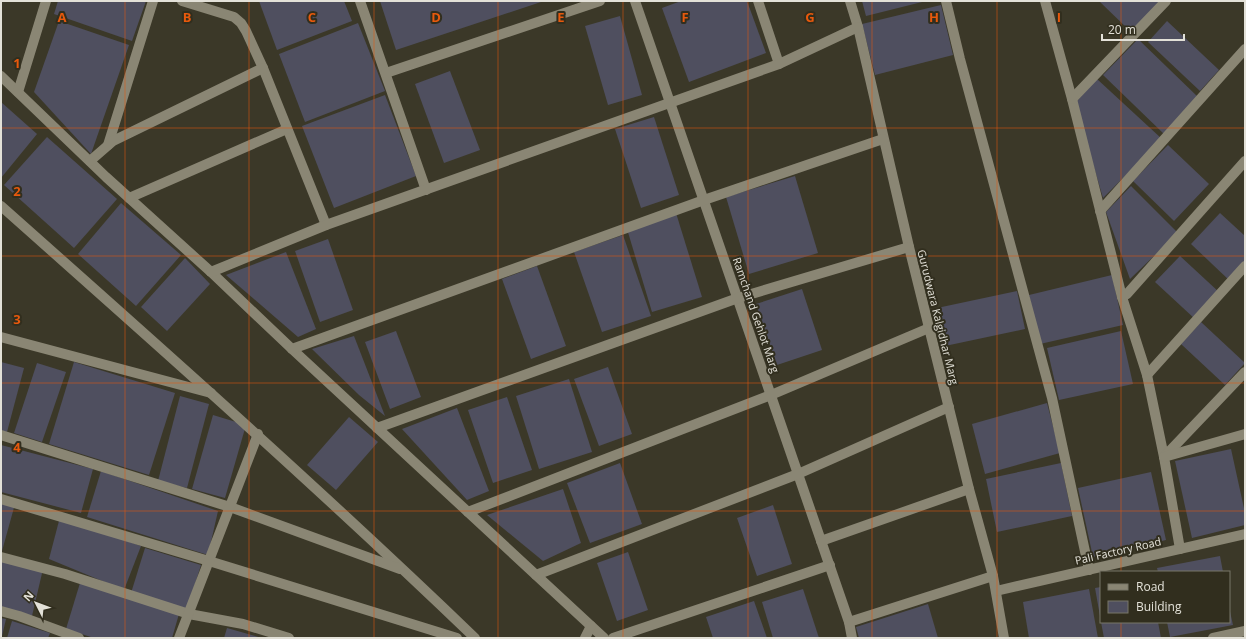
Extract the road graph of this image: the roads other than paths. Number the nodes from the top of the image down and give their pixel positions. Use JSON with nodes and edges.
{"nodes":[{"id":1,"x":46,"y":1,"type":"edge"},
{"id":2,"x":153,"y":1,"type":"edge"},
{"id":3,"x":182,"y":1,"type":"edge"},
{"id":4,"x":360,"y":1,"type":"edge"},
{"id":5,"x":600,"y":1,"type":"edge"},
{"id":6,"x":635,"y":1,"type":"edge"},
{"id":7,"x":758,"y":1,"type":"edge"},
{"id":8,"x":850,"y":1,"type":"edge"},
{"id":9,"x":946,"y":1,"type":"edge"},
{"id":10,"x":1045,"y":1,"type":"edge"},
{"id":11,"x":1166,"y":1,"type":"edge"},
{"id":12,"x":858,"y":27,"type":"junction"},
{"id":13,"x":1245,"y":49,"type":"edge"},
{"id":14,"x":779,"y":64,"type":"junction"},
{"id":15,"x":262,"y":68,"type":"junction"},
{"id":16,"x":386,"y":73,"type":"junction"},
{"id":17,"x":1,"y":76,"type":"edge"},
{"id":18,"x":18,"y":92,"type":"junction"},
{"id":19,"x":1072,"y":99,"type":"junction"},
{"id":20,"x":671,"y":103,"type":"junction"},
{"id":21,"x":287,"y":129,"type":"junction"},
{"id":22,"x":883,"y":138,"type":"junction"},
{"id":23,"x":108,"y":145,"type":"junction"},
{"id":24,"x":90,"y":161,"type":"junction"},
{"id":25,"x":1245,"y":162,"type":"edge"},
{"id":26,"x":426,"y":190,"type":"junction"},
{"id":27,"x":129,"y":198,"type":"junction"},
{"id":28,"x":704,"y":200,"type":"junction"},
{"id":29,"x":1,"y":206,"type":"edge"},
{"id":30,"x":1100,"y":211,"type":"junction"},
{"id":31,"x":326,"y":226,"type":"junction"},
{"id":32,"x":908,"y":247,"type":"junction"},
{"id":33,"x":1245,"y":266,"type":"edge"},
{"id":34,"x":211,"y":272,"type":"junction"},
{"id":35,"x":1122,"y":297,"type":"junction"},
{"id":36,"x":738,"y":298,"type":"junction"},
{"id":37,"x":929,"y":328,"type":"junction"},
{"id":38,"x":1,"y":337,"type":"edge"},
{"id":39,"x":292,"y":349,"type":"junction"},
{"id":40,"x":1245,"y":372,"type":"edge"},
{"id":41,"x":1147,"y":375,"type":"junction"},
{"id":42,"x":213,"y":394,"type":"junction"},
{"id":43,"x":771,"y":395,"type":"junction"},
{"id":44,"x":949,"y":408,"type":"junction"},
{"id":45,"x":378,"y":428,"type":"junction"},
{"id":46,"x":258,"y":434,"type":"junction"},
{"id":47,"x":1245,"y":434,"type":"edge"},
{"id":48,"x":1,"y":435,"type":"edge"},
{"id":49,"x":1164,"y":457,"type":"junction"},
{"id":50,"x":798,"y":474,"type":"junction"},
{"id":51,"x":969,"y":489,"type":"junction"},
{"id":52,"x":1,"y":499,"type":"edge"},
{"id":53,"x":230,"y":507,"type":"junction"},
{"id":54,"x":468,"y":512,"type":"junction"},
{"id":55,"x":1245,"y":534,"type":"edge"},
{"id":56,"x":821,"y":541,"type":"junction"},
{"id":57,"x":1180,"y":549,"type":"junction"},
{"id":58,"x":1,"y":557,"type":"edge"},
{"id":59,"x":209,"y":561,"type":"junction"},
{"id":60,"x":830,"y":565,"type":"junction"},
{"id":61,"x":1089,"y":570,"type":"junction"},
{"id":62,"x":406,"y":571,"type":"junction"},
{"id":63,"x":536,"y":575,"type":"junction"},
{"id":64,"x":993,"y":576,"type":"junction"},
{"id":65,"x":996,"y":591,"type":"junction"},
{"id":66,"x":1,"y":611,"type":"edge"},
{"id":67,"x":188,"y":614,"type":"junction"},
{"id":68,"x":849,"y":622,"type":"junction"},
{"id":69,"x":591,"y":626,"type":"junction"},
{"id":70,"x":1245,"y":631,"type":"edge"},
{"id":71,"x":79,"y":638,"type":"edge"},
{"id":72,"x":179,"y":638,"type":"edge"},
{"id":73,"x":289,"y":638,"type":"edge"},
{"id":74,"x":457,"y":638,"type":"edge"},
{"id":75,"x":475,"y":638,"type":"edge"},
{"id":76,"x":585,"y":638,"type":"edge"},
{"id":77,"x":604,"y":638,"type":"edge"},
{"id":78,"x":614,"y":638,"type":"edge"},
{"id":79,"x":852,"y":638,"type":"edge"},
{"id":80,"x":1004,"y":638,"type":"edge"},
{"id":81,"x":1214,"y":638,"type":"edge"}],
"edges":[{"from":1,"to":18,"type":"street"},
{"from":2,"to":23,"type":"street"},
{"from":3,"to":15,"type":"street"},
{"from":4,"to":16,"type":"street"},
{"from":5,"to":16,"type":"street"},
{"from":6,"to":20,"type":"street","name":"Ramchand Gehlot Marg"},
{"from":7,"to":14,"type":"street"},
{"from":8,"to":12,"type":"street","name":"Gurudwara Kalgidhar Marg"},
{"from":9,"to":61,"type":"street"},
{"from":10,"to":19,"type":"street"},
{"from":11,"to":19,"type":"street"},
{"from":12,"to":14,"type":"street"},
{"from":12,"to":22,"type":"street","name":"Gurudwara Kalgidhar Marg"},
{"from":13,"to":30,"type":"street"},
{"from":14,"to":20,"type":"street"},
{"from":15,"to":21,"type":"street"},
{"from":15,"to":23,"type":"street"},
{"from":16,"to":26,"type":"street"},
{"from":17,"to":18,"type":"street"},
{"from":18,"to":24,"type":"street"},
{"from":19,"to":30,"type":"street"},
{"from":20,"to":26,"type":"street"},
{"from":20,"to":28,"type":"street","name":"Ramchand Gehlot Marg"},
{"from":21,"to":27,"type":"street"},
{"from":21,"to":31,"type":"street"},
{"from":22,"to":28,"type":"street"},
{"from":22,"to":32,"type":"street","name":"Gurudwara Kalgidhar Marg"},
{"from":23,"to":24,"type":"street"},
{"from":24,"to":27,"type":"street"},
{"from":25,"to":35,"type":"street"},
{"from":26,"to":31,"type":"street"},
{"from":27,"to":34,"type":"street"},
{"from":28,"to":36,"type":"street","name":"Ramchand Gehlot Marg"},
{"from":28,"to":39,"type":"street"},
{"from":29,"to":42,"type":"street"},
{"from":30,"to":35,"type":"street"},
{"from":31,"to":34,"type":"street"},
{"from":32,"to":36,"type":"street"},
{"from":32,"to":37,"type":"street","name":"Gurudwara Kalgidhar Marg"},
{"from":33,"to":41,"type":"street"},
{"from":34,"to":39,"type":"street"},
{"from":35,"to":41,"type":"street"},
{"from":36,"to":43,"type":"street","name":"Ramchand Gehlot Marg"},
{"from":36,"to":45,"type":"street"},
{"from":37,"to":43,"type":"street"},
{"from":37,"to":44,"type":"street","name":"Gurudwara Kalgidhar Marg"},
{"from":38,"to":42,"type":"street"},
{"from":39,"to":45,"type":"street"},
{"from":40,"to":49,"type":"street"},
{"from":41,"to":49,"type":"street"},
{"from":42,"to":46,"type":"street"},
{"from":43,"to":50,"type":"street","name":"Ramchand Gehlot Marg"},
{"from":43,"to":54,"type":"street"},
{"from":44,"to":50,"type":"street"},
{"from":44,"to":51,"type":"street","name":"Gurudwara Kalgidhar Marg"},
{"from":45,"to":54,"type":"street"},
{"from":46,"to":53,"type":"street"},
{"from":46,"to":62,"type":"street"},
{"from":47,"to":49,"type":"street"},
{"from":48,"to":53,"type":"street"},
{"from":49,"to":57,"type":"street"},
{"from":50,"to":56,"type":"street","name":"Ramchand Gehlot Marg"},
{"from":50,"to":63,"type":"street"},
{"from":51,"to":56,"type":"street"},
{"from":51,"to":64,"type":"street","name":"Gurudwara Kalgidhar Marg"},
{"from":52,"to":59,"type":"street"},
{"from":53,"to":59,"type":"street"},
{"from":53,"to":62,"type":"street"},
{"from":54,"to":63,"type":"street"},
{"from":55,"to":57,"type":"street","name":"Pali Factory Road"},
{"from":56,"to":60,"type":"street","name":"Ramchand Gehlot Marg"},
{"from":57,"to":61,"type":"street","name":"Pali Factory Road"},
{"from":58,"to":67,"type":"street"},
{"from":59,"to":67,"type":"street"},
{"from":59,"to":74,"type":"street"},
{"from":60,"to":68,"type":"street","name":"Ramchand Gehlot Marg"},
{"from":60,"to":78,"type":"street"},
{"from":61,"to":65,"type":"street","name":"Pali Factory Road"},
{"from":62,"to":75,"type":"street"},
{"from":63,"to":69,"type":"street"},
{"from":64,"to":65,"type":"street","name":"Gurudwara Kalgidhar Marg"},
{"from":64,"to":68,"type":"street"},
{"from":65,"to":80,"type":"street","name":"Gurudwara Kalgidhar Marg"},
{"from":66,"to":71,"type":"street"},
{"from":67,"to":72,"type":"street"},
{"from":67,"to":73,"type":"street"},
{"from":68,"to":79,"type":"street","name":"Ramchand Gehlot Marg"},
{"from":69,"to":76,"type":"street"},
{"from":69,"to":77,"type":"street"},
{"from":70,"to":81,"type":"street"}]}
